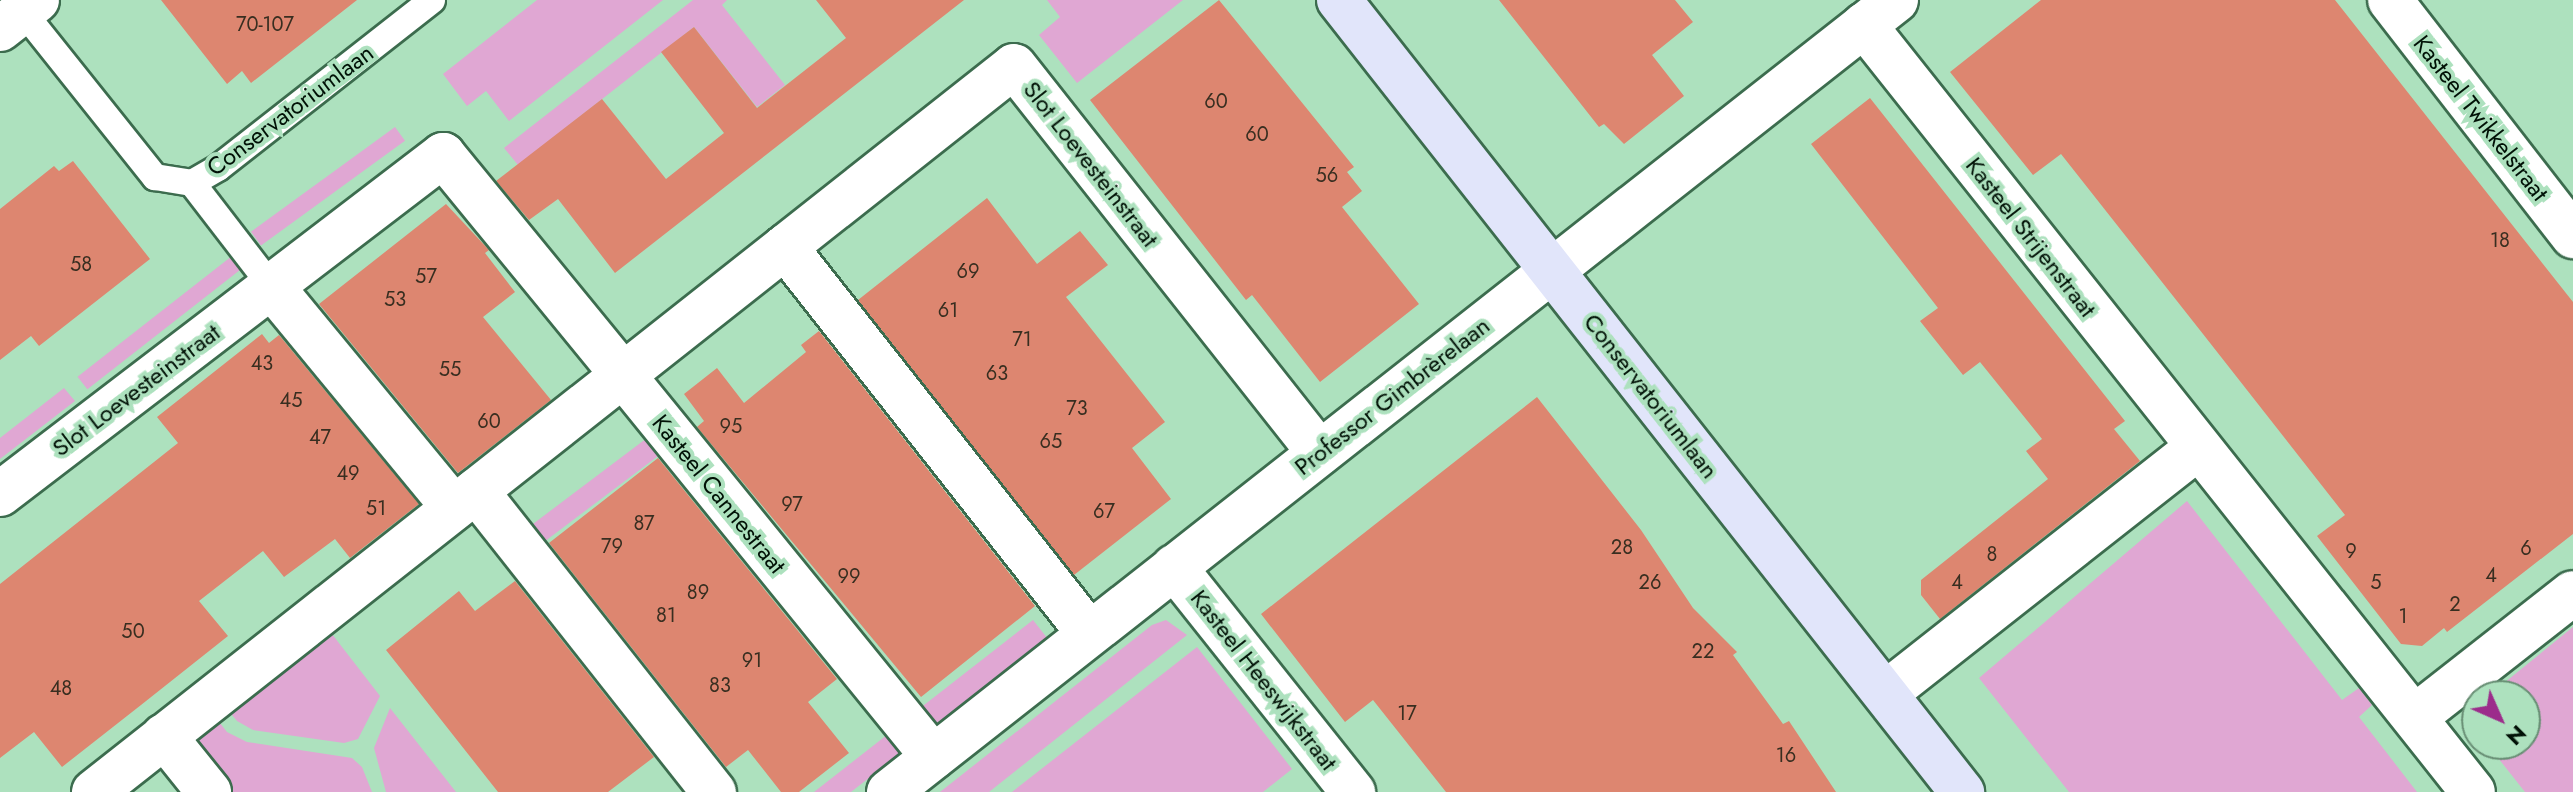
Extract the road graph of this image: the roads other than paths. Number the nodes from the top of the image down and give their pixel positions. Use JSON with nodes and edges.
{"nodes":[{"id":1,"x":432,"y":0,"type":"edge"},
{"id":2,"x":1339,"y":0,"type":"edge"},
{"id":3,"x":2390,"y":0,"type":"edge"},
{"id":4,"x":18,"y":10,"type":"edge"},
{"id":5,"x":1880,"y":13,"type":"edge"},
{"id":6,"x":192,"y":183,"type":"junction"},
{"id":7,"x":2573,"y":236,"type":"edge"},
{"id":8,"x":785,"y":247,"type":"junction"},
{"id":9,"x":1553,"y":270,"type":"junction"},
{"id":10,"x":272,"y":287,"type":"junction"},
{"id":11,"x":623,"y":375,"type":"junction"},
{"id":12,"x":2197,"y":448,"type":"junction"},
{"id":13,"x":1320,"y":453,"type":"junction"},
{"id":14,"x":0,"y":494,"type":"edge"},
{"id":15,"x":465,"y":500,"type":"junction"},
{"id":16,"x":1174,"y":567,"type":"junction"},
{"id":17,"x":2573,"y":593,"type":"edge"},
{"id":18,"x":1089,"y":634,"type":"junction"},
{"id":19,"x":1886,"y":693,"type":"junction"},
{"id":20,"x":2416,"y":716,"type":"junction"},
{"id":21,"x":164,"y":736,"type":"junction"},
{"id":22,"x":933,"y":757,"type":"junction"},
{"id":23,"x":94,"y":792,"type":"edge"},
{"id":24,"x":209,"y":792,"type":"edge"},
{"id":25,"x":714,"y":792,"type":"edge"},
{"id":26,"x":889,"y":792,"type":"edge"},
{"id":27,"x":1353,"y":792,"type":"edge"},
{"id":28,"x":1962,"y":792,"type":"edge"},
{"id":29,"x":2473,"y":792,"type":"edge"}],
"edges":[{"from":1,"to":6,"type":"lane","name":"Conservatoriumlaan"},
{"from":2,"to":9,"type":"street","name":"Conservatoriumlaan"},
{"from":3,"to":7,"type":"street","name":"Kasteel Twikkelstraat"},
{"from":4,"to":6,"type":"lane","name":"Conservatoriumlaan"},
{"from":5,"to":9,"type":"street","name":"Professor Gimbrèrelaan"},
{"from":5,"to":12,"type":"street","name":"Kasteel Strijenstraat"},
{"from":6,"to":10,"type":"lane"},
{"from":8,"to":11,"type":"street","name":"Slot Loevesteinstraat"},
{"from":8,"to":13,"type":"street","name":"Slot Loevesteinstraat"},
{"from":8,"to":18,"type":"street"},
{"from":9,"to":13,"type":"street","name":"Professor Gimbrèrelaan"},
{"from":9,"to":19,"type":"street","name":"Conservatoriumlaan"},
{"from":10,"to":11,"type":"street","name":"Slot Loevesteinstraat"},
{"from":10,"to":14,"type":"street","name":"Slot Loevesteinstraat"},
{"from":10,"to":15,"type":"street"},
{"from":11,"to":15,"type":"street"},
{"from":11,"to":22,"type":"street","name":"Kasteel Cannestraat"},
{"from":12,"to":19,"type":"street"},
{"from":12,"to":20,"type":"street","name":"Kasteel Strijenstraat"},
{"from":13,"to":16,"type":"street","name":"Professor Gimbrèrelaan"},
{"from":15,"to":21,"type":"street"},
{"from":15,"to":25,"type":"street"},
{"from":16,"to":18,"type":"street","name":"Professor Gimbrèrelaan"},
{"from":16,"to":27,"type":"street","name":"Kasteel Heeswijkstraat"},
{"from":17,"to":20,"type":"street"},
{"from":18,"to":22,"type":"street","name":"Professor Gimbrèrelaan"},
{"from":19,"to":28,"type":"street","name":"Conservatoriumlaan"},
{"from":20,"to":29,"type":"street","name":"Kasteel Strijenstraat"},
{"from":21,"to":23,"type":"street"},
{"from":21,"to":24,"type":"street"},
{"from":22,"to":26,"type":"street","name":"Professor Gimbrèrelaan"}]}
